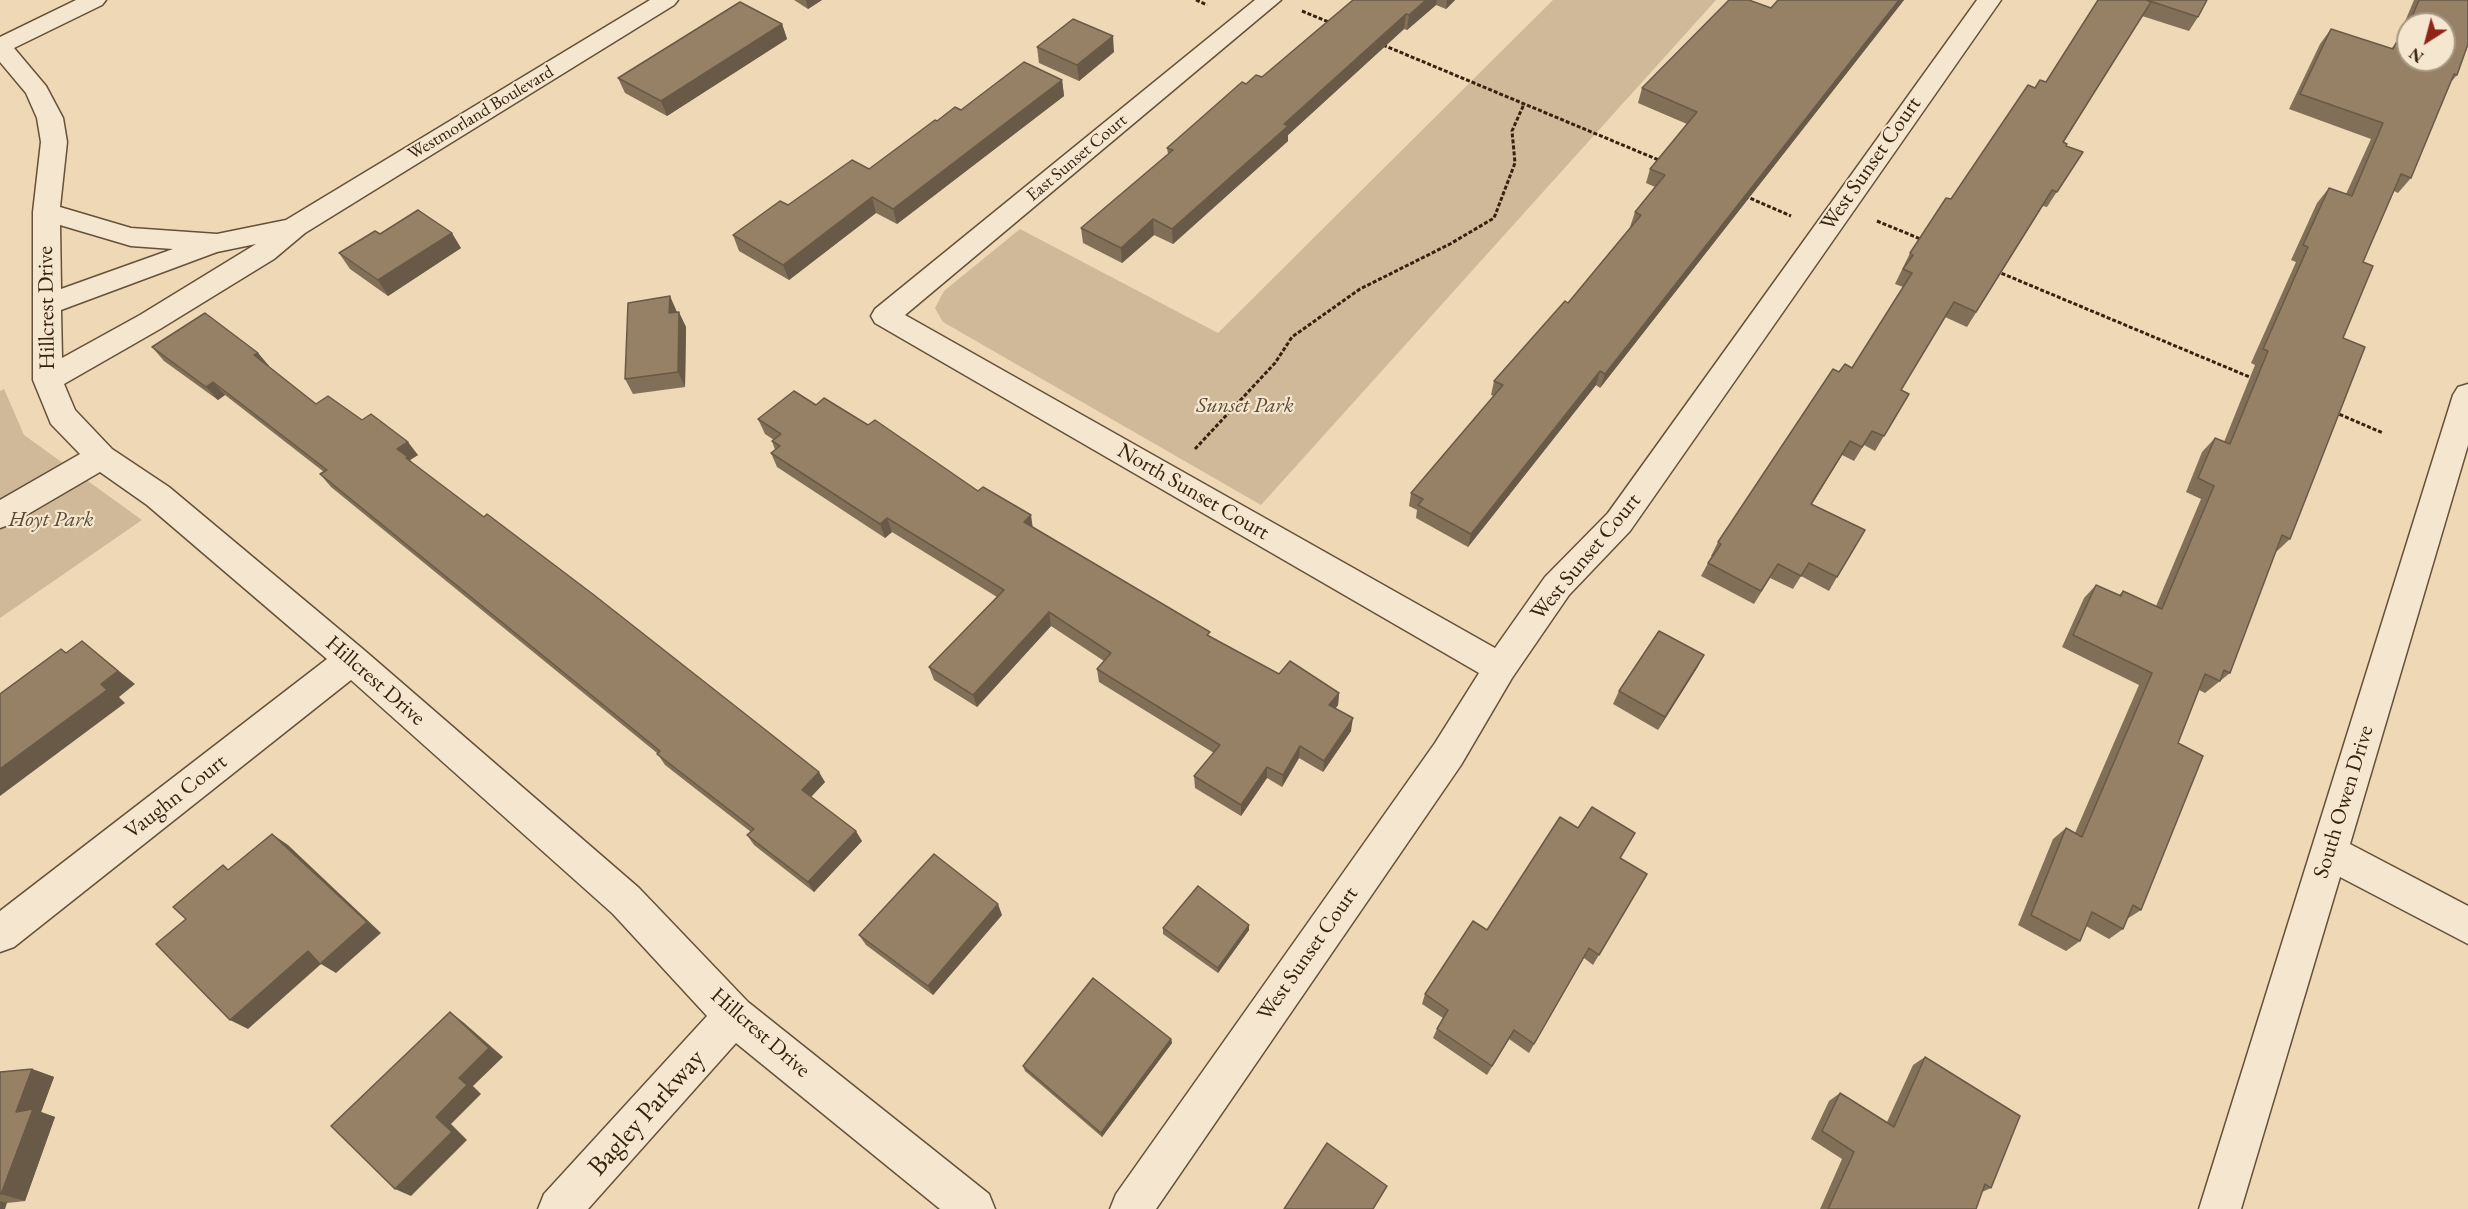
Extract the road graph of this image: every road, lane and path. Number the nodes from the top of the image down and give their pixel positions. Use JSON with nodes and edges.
{"nodes":[{"id":1,"x":94,"y":0,"type":"edge"},
{"id":2,"x":666,"y":0,"type":"edge"},
{"id":3,"x":1269,"y":0,"type":"edge"},
{"id":4,"x":1989,"y":0,"type":"edge"},
{"id":5,"x":1298,"y":9,"type":"dead end"},
{"id":6,"x":1341,"y":27,"type":"edge"},
{"id":7,"x":1374,"y":41,"type":"edge"},
{"id":8,"x":0,"y":47,"type":"edge"},
{"id":9,"x":1524,"y":104,"type":"junction"},
{"id":10,"x":1664,"y":163,"type":"edge"},
{"id":11,"x":1739,"y":194,"type":"edge"},
{"id":12,"x":46,"y":212,"type":"junction"},
{"id":13,"x":1833,"y":218,"type":"junction"},
{"id":14,"x":295,"y":227,"type":"junction"},
{"id":15,"x":217,"y":243,"type":"junction"},
{"id":16,"x":1930,"y":243,"type":"edge"},
{"id":17,"x":1996,"y":271,"type":"edge"},
{"id":18,"x":47,"y":305,"type":"junction"},
{"id":19,"x":885,"y":316,"type":"joint"},
{"id":20,"x":48,"y":380,"type":"junction"},
{"id":21,"x":2262,"y":382,"type":"edge"},
{"id":22,"x":2468,"y":395,"type":"edge"},
{"id":23,"x":2328,"y":410,"type":"edge"},
{"id":24,"x":2383,"y":433,"type":"dead end"},
{"id":25,"x":101,"y":456,"type":"junction"},
{"id":26,"x":1168,"y":478,"type":"junction"},
{"id":27,"x":0,"y":515,"type":"edge"},
{"id":28,"x":352,"y":660,"type":"junction"},
{"id":29,"x":1500,"y":668,"type":"junction"},
{"id":30,"x":2329,"y":852,"type":"junction"},
{"id":31,"x":2468,"y":926,"type":"edge"},
{"id":32,"x":0,"y":934,"type":"edge"},
{"id":33,"x":734,"y":1016,"type":"junction"},
{"id":34,"x":559,"y":1209,"type":"edge"},
{"id":35,"x":974,"y":1209,"type":"edge"},
{"id":36,"x":1131,"y":1209,"type":"edge"},
{"id":37,"x":2220,"y":1209,"type":"edge"}],
"edges":[{"from":1,"to":8,"type":"street"},
{"from":2,"to":14,"type":"street","name":"Westmorland Boulevard"},
{"from":3,"to":19,"type":"street","name":"East Sunset Court"},
{"from":4,"to":13,"type":"street","name":"West Sunset Court"},
{"from":5,"to":6,"type":"path"},
{"from":7,"to":9,"type":"path"},
{"from":8,"to":12,"type":"street","name":"Hillcrest Drive"},
{"from":9,"to":10,"type":"path"},
{"from":9,"to":26,"type":"path"},
{"from":11,"to":13,"type":"path"},
{"from":12,"to":15,"type":"street","name":"Westmorland Boulevard"},
{"from":12,"to":18,"type":"street","name":"Hillcrest Drive"},
{"from":13,"to":16,"type":"path"},
{"from":13,"to":29,"type":"street","name":"West Sunset Court"},
{"from":14,"to":15,"type":"street","name":"Westmorland Boulevard"},
{"from":14,"to":20,"type":"street","name":"Westmorland Boulevard"},
{"from":15,"to":18,"type":"street","name":"Westmorland Boulevard"},
{"from":17,"to":21,"type":"path"},
{"from":18,"to":20,"type":"street","name":"Hillcrest Drive"},
{"from":19,"to":26,"type":"street","name":"North Sunset Court"},
{"from":20,"to":25,"type":"street","name":"Hillcrest Drive"},
{"from":22,"to":30,"type":"street","name":"South Owen Drive"},
{"from":23,"to":24,"type":"path"},
{"from":25,"to":27,"type":"street"},
{"from":25,"to":28,"type":"street","name":"Hillcrest Drive"},
{"from":26,"to":29,"type":"street","name":"North Sunset Court"},
{"from":28,"to":32,"type":"street","name":"Vaughn Court"},
{"from":28,"to":33,"type":"street","name":"Hillcrest Drive"},
{"from":29,"to":36,"type":"street","name":"West Sunset Court"},
{"from":30,"to":31,"type":"street"},
{"from":30,"to":37,"type":"street","name":"South Owen Drive"},
{"from":33,"to":34,"type":"street","name":"Bagley Parkway"},
{"from":33,"to":35,"type":"street","name":"Hillcrest Drive"}]}
